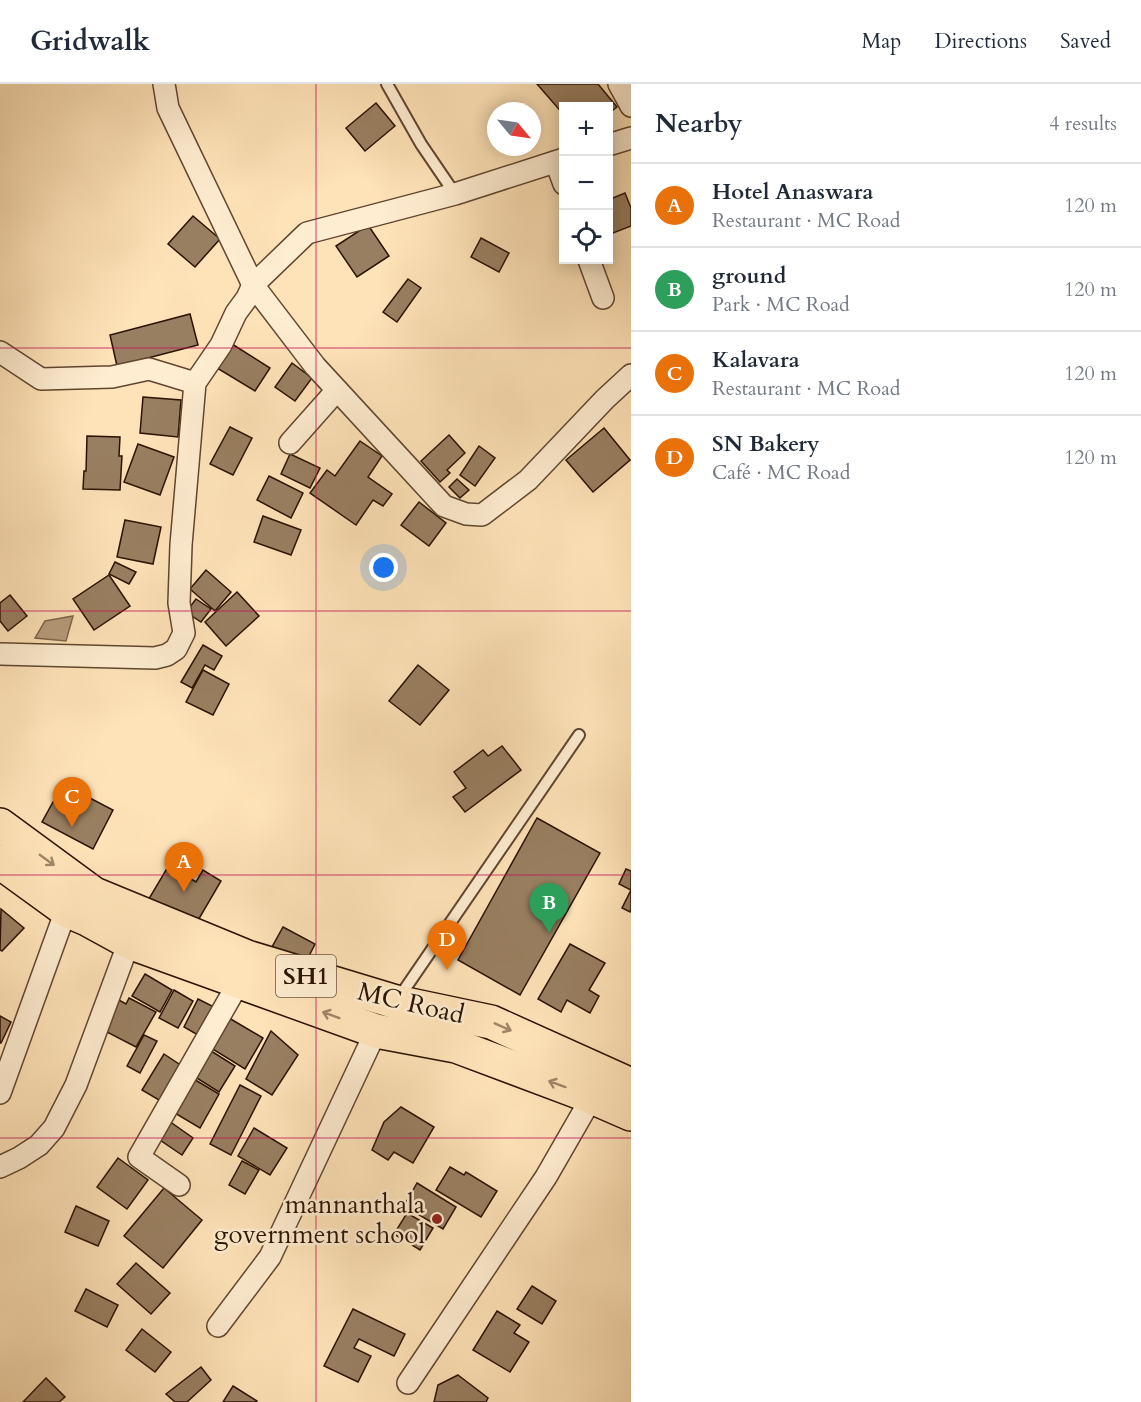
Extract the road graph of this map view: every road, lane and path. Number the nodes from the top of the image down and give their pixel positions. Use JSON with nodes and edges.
{"nodes":[{"id":1,"x":164,"y":84,"type":"edge"},
{"id":2,"x":387,"y":84,"type":"edge"},
{"id":3,"x":619,"y":84,"type":"edge"},
{"id":4,"x":631,"y":106,"type":"edge"},
{"id":5,"x":631,"y":138,"type":"edge"},
{"id":6,"x":613,"y":144,"type":"edge"},
{"id":7,"x":559,"y":160,"type":"edge"},
{"id":8,"x":455,"y":194,"type":"junction"},
{"id":9,"x":590,"y":264,"type":"edge"},
{"id":10,"x":253,"y":285,"type":"junction"},
{"id":11,"x":603,"y":298,"type":"dead end"},
{"id":12,"x":0,"y":352,"type":"edge"},
{"id":13,"x":631,"y":375,"type":"edge"},
{"id":14,"x":195,"y":383,"type":"junction"},
{"id":15,"x":337,"y":390,"type":"junction"},
{"id":16,"x":290,"y":443,"type":"dead end"},
{"id":17,"x":0,"y":654,"type":"edge"},
{"id":18,"x":579,"y":735,"type":"dead end"},
{"id":19,"x":0,"y":825,"type":"edge"},
{"id":20,"x":0,"y":862,"type":"edge"},
{"id":21,"x":66,"y":910,"type":"junction"},
{"id":22,"x":129,"y":942,"type":"junction"},
{"id":23,"x":243,"y":969,"type":"junction"},
{"id":24,"x":396,"y":1002,"type":"junction"},
{"id":25,"x":376,"y":1032,"type":"junction"},
{"id":26,"x":631,"y":1085,"type":"edge"},
{"id":27,"x":0,"y":1092,"type":"edge"},
{"id":28,"x":592,"y":1097,"type":"junction"},
{"id":29,"x":631,"y":1114,"type":"edge"},
{"id":30,"x":0,"y":1167,"type":"edge"},
{"id":31,"x":179,"y":1185,"type":"dead end"},
{"id":32,"x":218,"y":1326,"type":"dead end"},
{"id":33,"x":408,"y":1383,"type":"dead end"}],
"edges":[{"from":1,"to":10,"type":"street"},
{"from":2,"to":8,"type":"lane"},
{"from":3,"to":4,"type":"street"},
{"from":5,"to":6,"type":"street"},
{"from":7,"to":8,"type":"street"},
{"from":8,"to":10,"type":"street"},
{"from":9,"to":11,"type":"street"},
{"from":10,"to":14,"type":"street"},
{"from":10,"to":15,"type":"street"},
{"from":12,"to":14,"type":"street"},
{"from":13,"to":15,"type":"street"},
{"from":14,"to":17,"type":"street"},
{"from":15,"to":16,"type":"street"},
{"from":18,"to":24,"type":"lane"},
{"from":19,"to":23,"type":"main road","name":"MC Road","number":"SH1","one_way":true},
{"from":20,"to":21,"type":"main road","name":"MC Road","number":"SH1"},
{"from":21,"to":22,"type":"main road","name":"MC Road","number":"SH1"},
{"from":21,"to":27,"type":"street"},
{"from":22,"to":23,"type":"main road","name":"MC Road","number":"SH1"},
{"from":22,"to":30,"type":"street"},
{"from":23,"to":24,"type":"main road","name":"MC Road","number":"SH1"},
{"from":25,"to":23,"type":"main road","name":"MC Road","number":"SH1","one_way":true},
{"from":23,"to":31,"type":"street"},
{"from":24,"to":26,"type":"main road","name":"MC Road","number":"SH1","one_way":true},
{"from":28,"to":25,"type":"main road","name":"MC Road","number":"SH1","one_way":true},
{"from":25,"to":32,"type":"street"},
{"from":28,"to":29,"type":"main road","name":"MC Road","number":"SH1"},
{"from":28,"to":33,"type":"street"}]}
